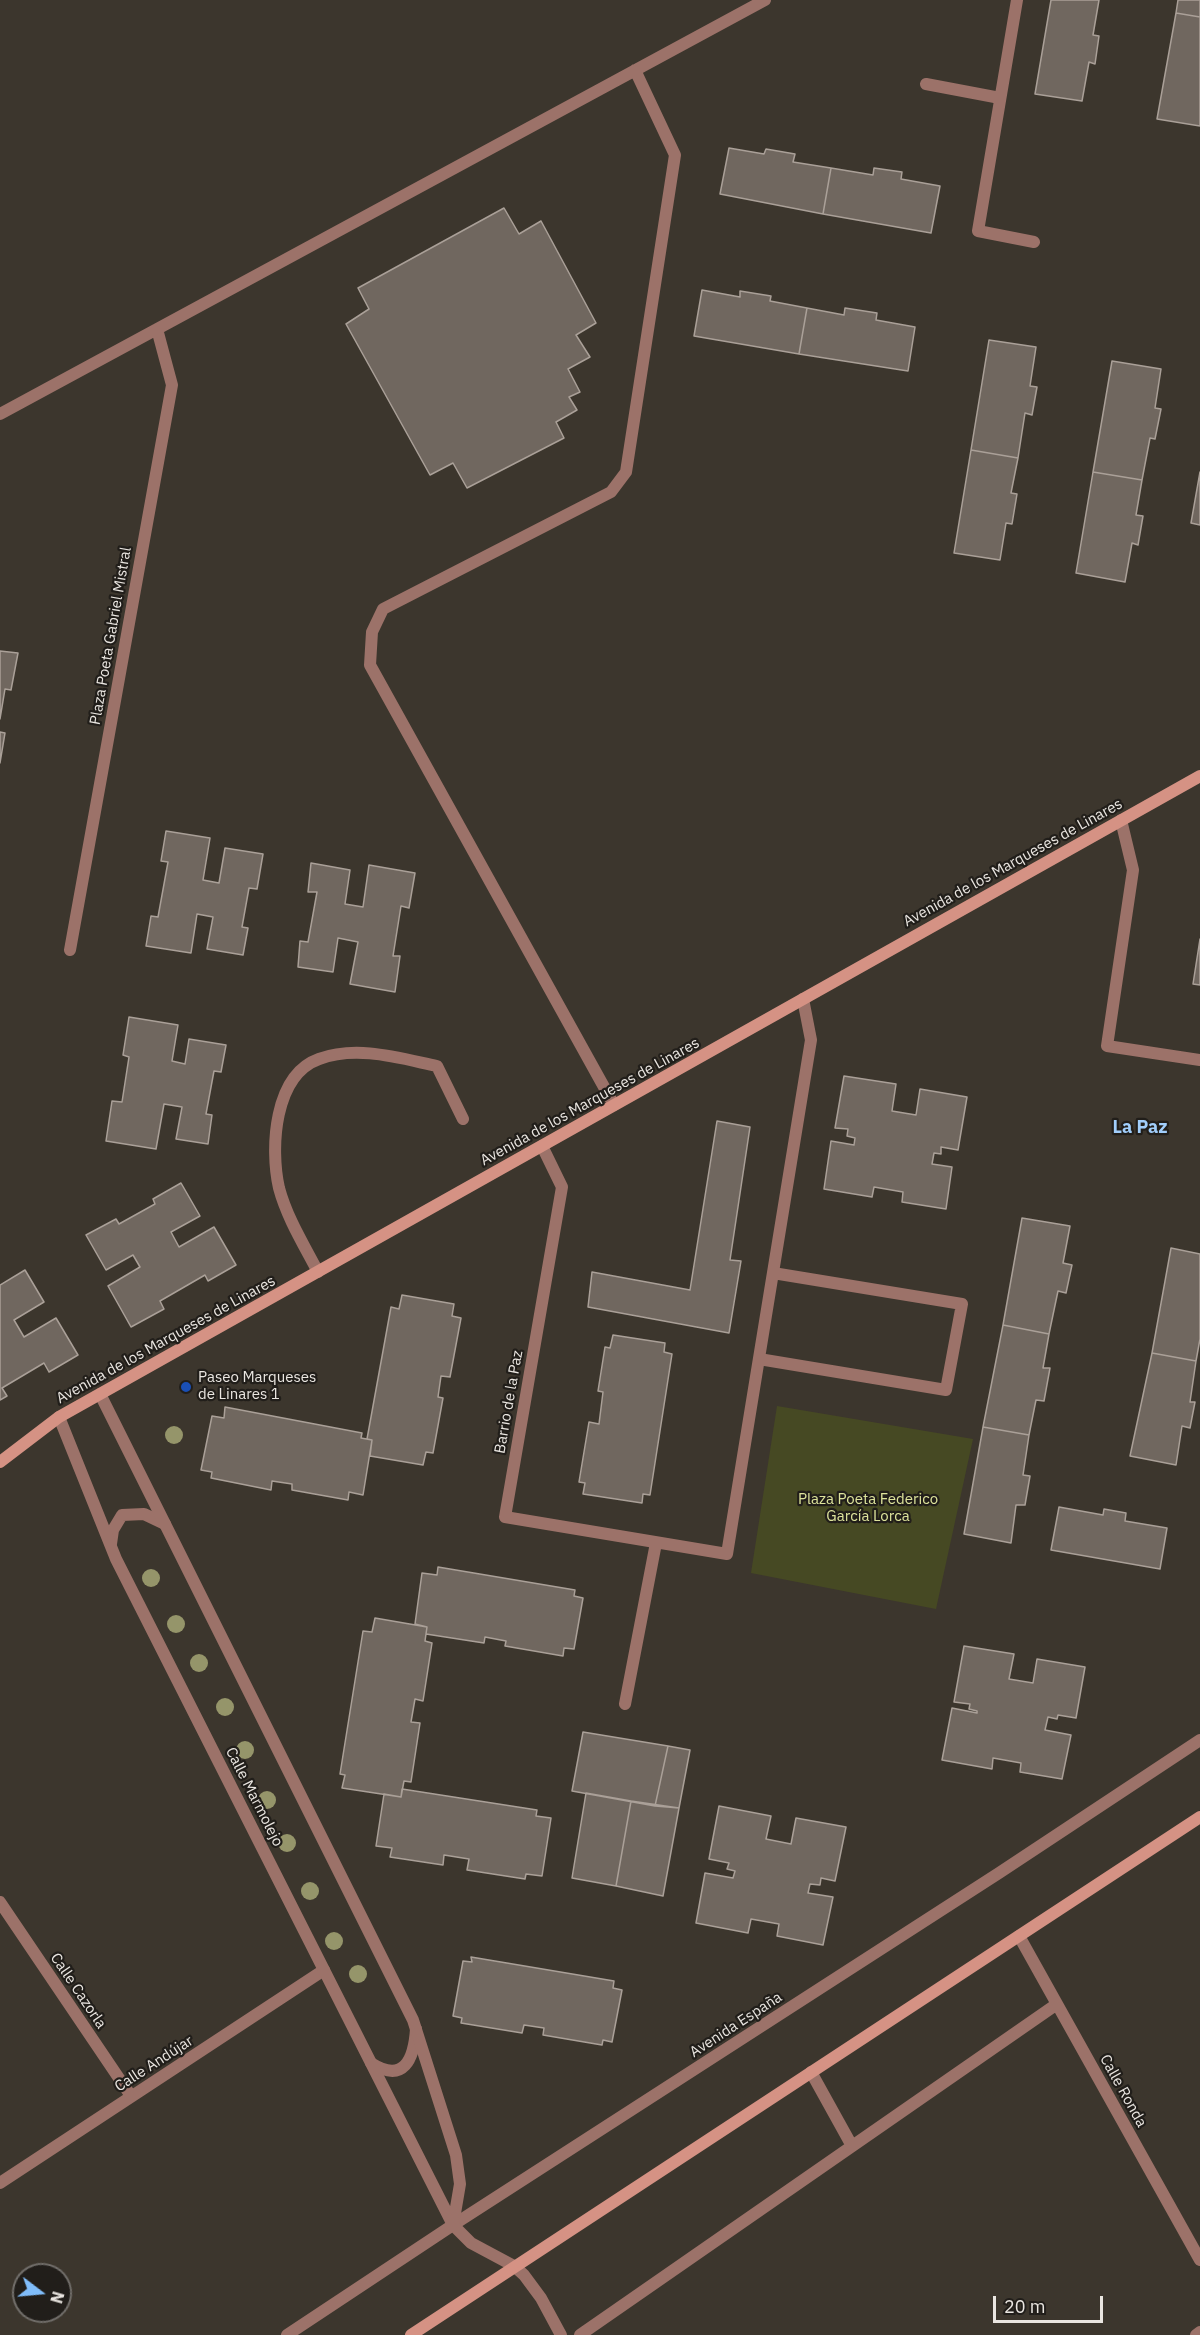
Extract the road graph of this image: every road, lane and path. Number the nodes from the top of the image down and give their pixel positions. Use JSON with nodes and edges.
{"nodes":[{"id":1,"x":765,"y":0,"type":"edge"},
{"id":2,"x":1017,"y":0,"type":"edge"},
{"id":3,"x":635,"y":70,"type":"junction"},
{"id":4,"x":926,"y":84,"type":"dead end"},
{"id":5,"x":1000,"y":98,"type":"junction"},
{"id":6,"x":1034,"y":242,"type":"dead end"},
{"id":7,"x":157,"y":329,"type":"junction"},
{"id":8,"x":0,"y":414,"type":"edge"},
{"id":9,"x":1200,"y":776,"type":"edge"},
{"id":10,"x":1121,"y":820,"type":"junction"},
{"id":11,"x":70,"y":950,"type":"dead end"},
{"id":12,"x":803,"y":999,"type":"junction"},
{"id":13,"x":1200,"y":1060,"type":"edge"},
{"id":14,"x":614,"y":1105,"type":"junction"},
{"id":15,"x":463,"y":1119,"type":"dead end"},
{"id":16,"x":542,"y":1146,"type":"junction"},
{"id":17,"x":318,"y":1272,"type":"junction"},
{"id":18,"x":773,"y":1274,"type":"junction"},
{"id":19,"x":759,"y":1359,"type":"junction"},
{"id":20,"x":100,"y":1394,"type":"junction"},
{"id":21,"x":59,"y":1417,"type":"junction"},
{"id":22,"x":0,"y":1462,"type":"edge"},
{"id":23,"x":165,"y":1524,"type":"junction"},
{"id":24,"x":656,"y":1543,"type":"junction"},
{"id":25,"x":111,"y":1544,"type":"junction"},
{"id":26,"x":625,"y":1704,"type":"dead end"},
{"id":27,"x":1200,"y":1740,"type":"edge"},
{"id":28,"x":1200,"y":1817,"type":"edge"},
{"id":29,"x":0,"y":1902,"type":"edge"},
{"id":30,"x":1019,"y":1935,"type":"junction"},
{"id":31,"x":324,"y":1970,"type":"junction"},
{"id":32,"x":1057,"y":2004,"type":"junction"},
{"id":33,"x":416,"y":2029,"type":"junction"},
{"id":34,"x":371,"y":2063,"type":"junction"},
{"id":35,"x":811,"y":2072,"type":"junction"},
{"id":36,"x":132,"y":2097,"type":"junction"},
{"id":37,"x":852,"y":2146,"type":"junction"},
{"id":38,"x":0,"y":2183,"type":"edge"},
{"id":39,"x":453,"y":2225,"type":"junction"},
{"id":40,"x":1200,"y":2260,"type":"edge"},
{"id":41,"x":514,"y":2266,"type":"junction"},
{"id":42,"x":1200,"y":2332,"type":"edge"},
{"id":43,"x":287,"y":2335,"type":"edge"},
{"id":44,"x":411,"y":2335,"type":"edge"},
{"id":45,"x":561,"y":2335,"type":"edge"},
{"id":46,"x":580,"y":2335,"type":"edge"},
{"id":47,"x":1196,"y":2335,"type":"edge"}],
"edges":[{"from":1,"to":3,"type":"street"},
{"from":2,"to":5,"type":"street"},
{"from":3,"to":7,"type":"street"},
{"from":3,"to":14,"type":"street"},
{"from":4,"to":5,"type":"street"},
{"from":5,"to":6,"type":"street"},
{"from":7,"to":8,"type":"street"},
{"from":7,"to":11,"type":"street","name":"Plaza Poeta Gabriel Mistral"},
{"from":9,"to":10,"type":"main road","name":"Avenida de los Marqueses de Linares"},
{"from":10,"to":12,"type":"main road","name":"Avenida de los Marqueses de Linares"},
{"from":10,"to":13,"type":"street"},
{"from":12,"to":14,"type":"main road","name":"Avenida de los Marqueses de Linares"},
{"from":12,"to":18,"type":"street","name":"Barrio de la Paz"},
{"from":14,"to":16,"type":"main road","name":"Avenida de los Marqueses de Linares"},
{"from":15,"to":17,"type":"street"},
{"from":16,"to":17,"type":"main road","name":"Avenida de los Marqueses de Linares"},
{"from":16,"to":24,"type":"street","name":"Barrio de la Paz"},
{"from":17,"to":20,"type":"main road","name":"Avenida de los Marqueses de Linares"},
{"from":18,"to":19,"type":"street","name":"Barrio de la Paz"},
{"from":18,"to":19,"type":"street"},
{"from":19,"to":24,"type":"street","name":"Barrio de la Paz"},
{"from":20,"to":21,"type":"main road","name":"Avenida de los Marqueses de Linares"},
{"from":20,"to":23,"type":"street"},
{"from":21,"to":22,"type":"main road","name":"Avenida de los Marqueses de Linares"},
{"from":21,"to":25,"type":"street","name":"Calle Marmolejo"},
{"from":23,"to":25,"type":"street"},
{"from":23,"to":33,"type":"street"},
{"from":24,"to":26,"type":"street"},
{"from":25,"to":31,"type":"street","name":"Calle Marmolejo"},
{"from":27,"to":39,"type":"street","name":"Avenida España"},
{"from":28,"to":30,"type":"main road"},
{"from":29,"to":36,"type":"street","name":"Calle Cazorla"},
{"from":30,"to":32,"type":"street","name":"Calle Ronda"},
{"from":30,"to":35,"type":"main road"},
{"from":31,"to":34,"type":"street","name":"Calle Marmolejo"},
{"from":31,"to":36,"type":"street","name":"Calle Andújar"},
{"from":32,"to":37,"type":"street"},
{"from":32,"to":40,"type":"street","name":"Calle Ronda"},
{"from":33,"to":34,"type":"street"},
{"from":33,"to":39,"type":"street"},
{"from":34,"to":39,"type":"street","name":"Calle Marmolejo"},
{"from":35,"to":37,"type":"street"},
{"from":35,"to":41,"type":"main road"},
{"from":36,"to":38,"type":"street","name":"Calle Andújar"},
{"from":37,"to":46,"type":"street"},
{"from":39,"to":41,"type":"street","name":"Calle Marmolejo"},
{"from":39,"to":43,"type":"street","name":"Avenida España"},
{"from":41,"to":44,"type":"main road"},
{"from":41,"to":45,"type":"street","name":"Calle Marmolejo"},
{"from":42,"to":47,"type":"street"}]}
